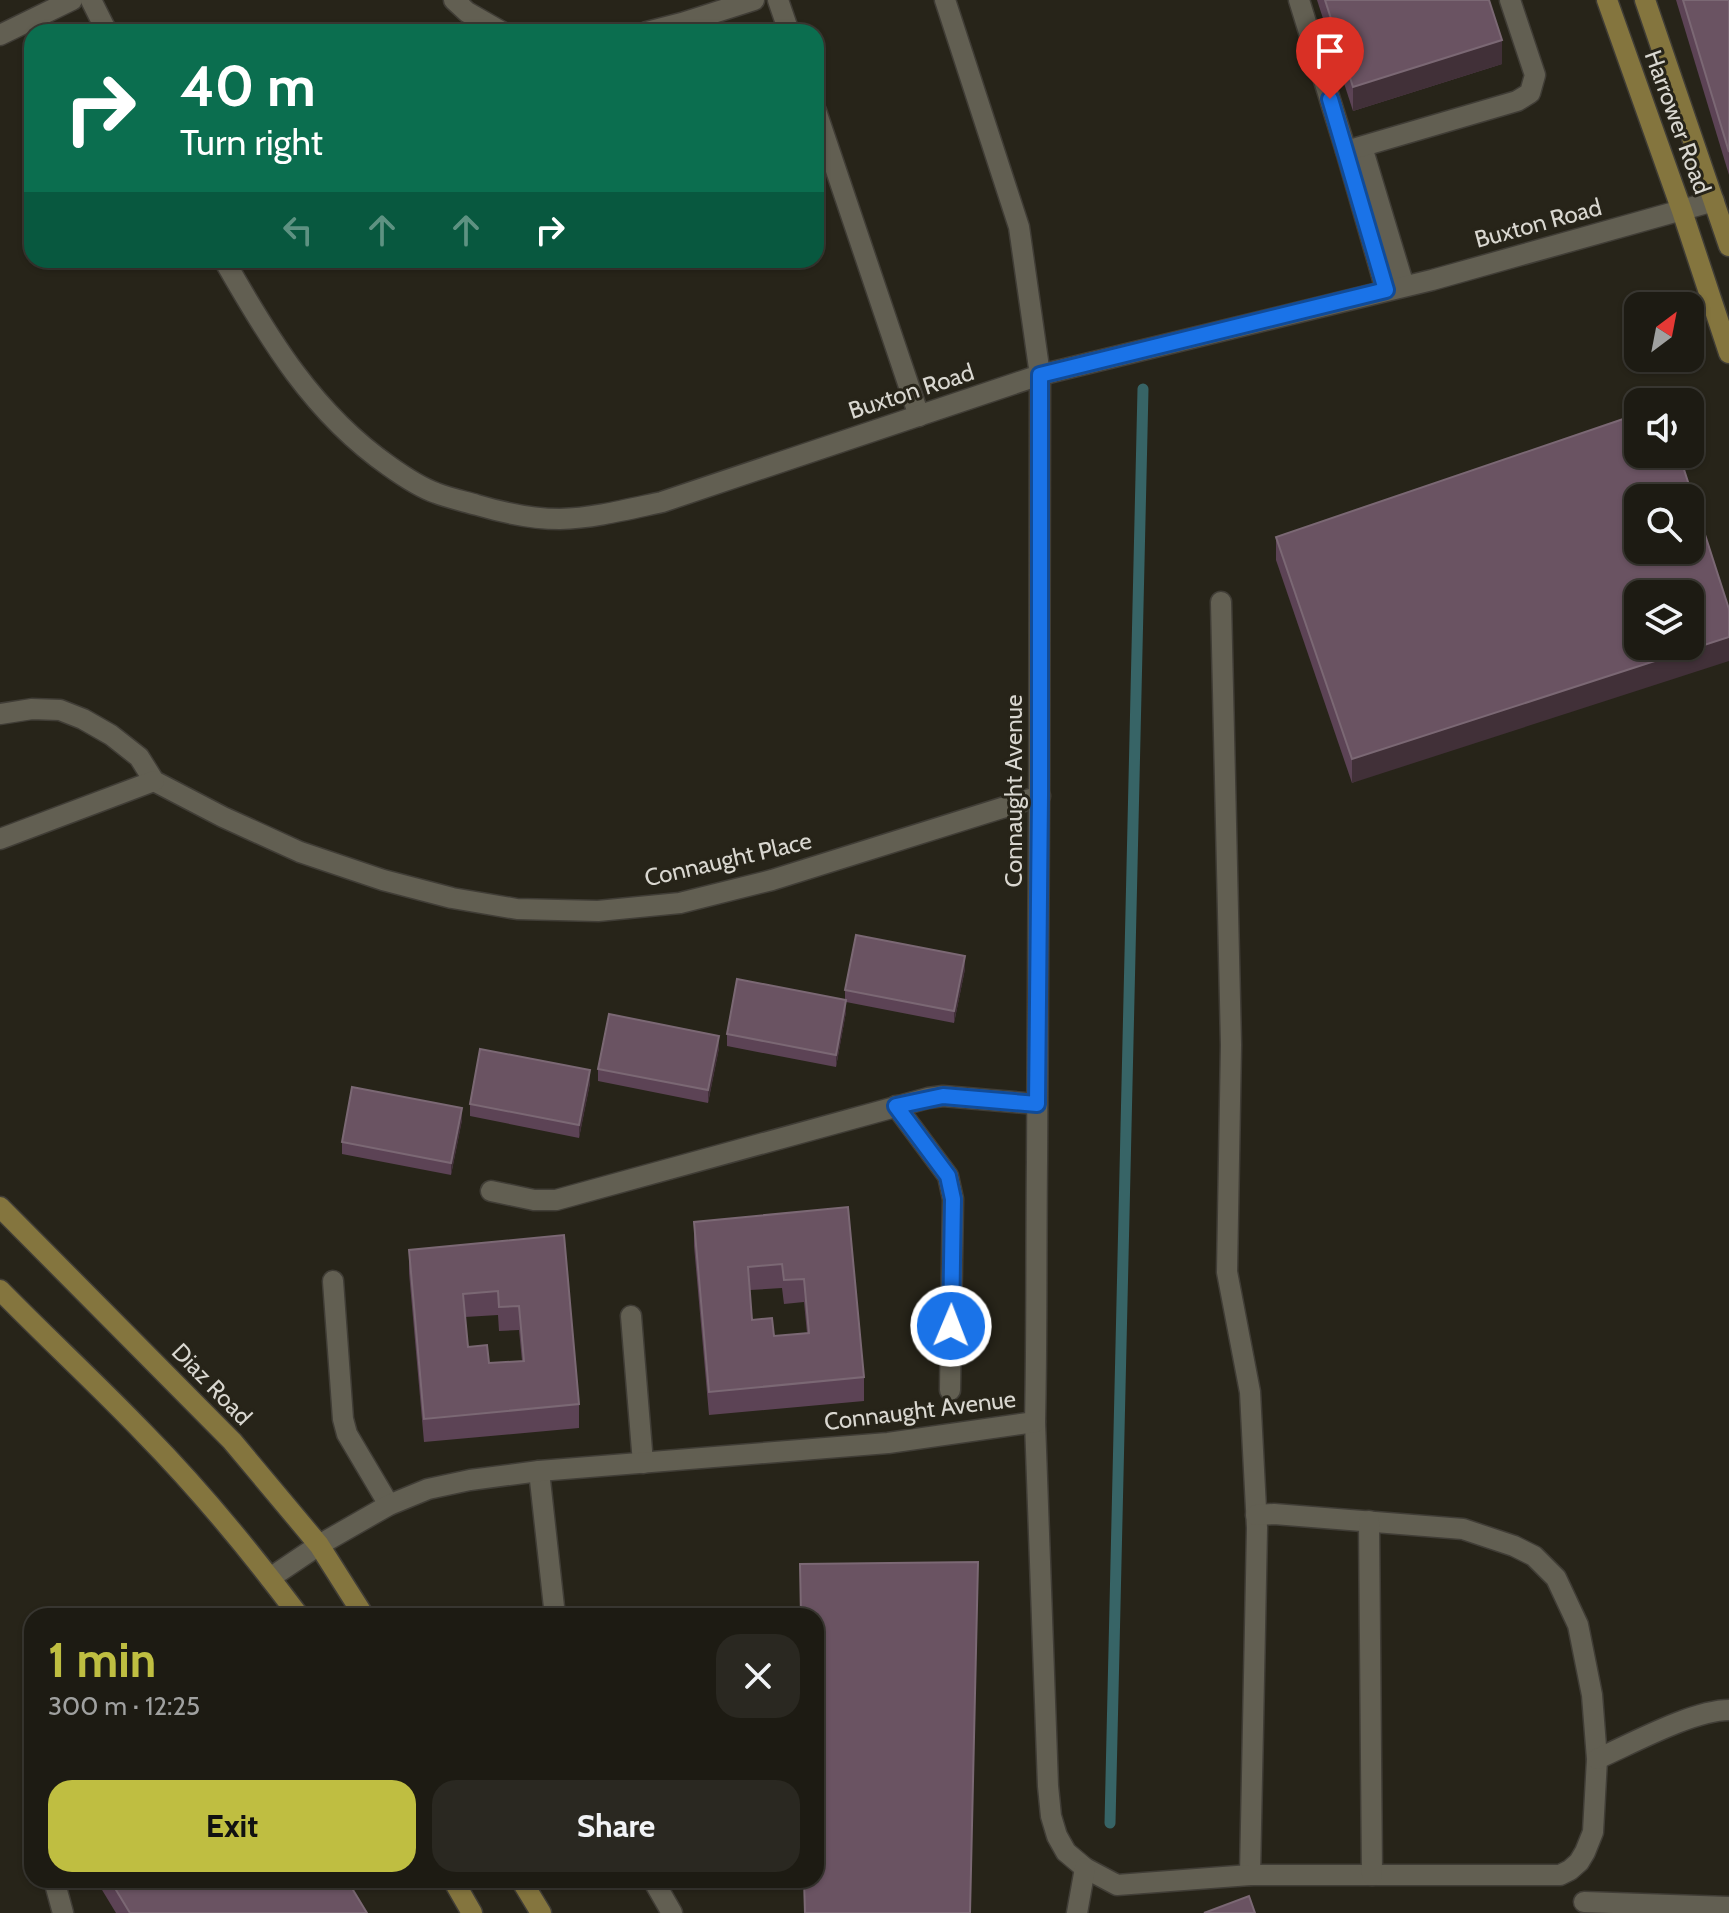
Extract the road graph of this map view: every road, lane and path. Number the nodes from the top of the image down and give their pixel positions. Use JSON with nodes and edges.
{"nodes":[{"id":1,"x":72,"y":0,"type":"edge"},
{"id":2,"x":91,"y":0,"type":"edge"},
{"id":3,"x":454,"y":0,"type":"edge"},
{"id":4,"x":754,"y":0,"type":"edge"},
{"id":5,"x":778,"y":0,"type":"edge"},
{"id":6,"x":945,"y":0,"type":"edge"},
{"id":7,"x":1299,"y":0,"type":"edge"},
{"id":8,"x":1510,"y":0,"type":"edge"},
{"id":9,"x":1607,"y":0,"type":"edge"},
{"id":10,"x":1645,"y":0,"type":"edge"},
{"id":11,"x":103,"y":24,"type":"edge"},
{"id":12,"x":488,"y":24,"type":"edge"},
{"id":13,"x":678,"y":24,"type":"edge"},
{"id":14,"x":786,"y":24,"type":"edge"},
{"id":15,"x":0,"y":35,"type":"edge"},
{"id":16,"x":824,"y":135,"type":"edge"},
{"id":17,"x":1354,"y":149,"type":"junction"},
{"id":18,"x":1714,"y":201,"type":"junction"},
{"id":19,"x":1682,"y":211,"type":"junction"},
{"id":20,"x":1729,"y":246,"type":"edge"},
{"id":21,"x":229,"y":268,"type":"edge"},
{"id":22,"x":1395,"y":288,"type":"junction"},
{"id":23,"x":1729,"y":353,"type":"edge"},
{"id":24,"x":1040,"y":375,"type":"junction"},
{"id":25,"x":919,"y":416,"type":"junction"},
{"id":26,"x":1221,"y":602,"type":"dead end"},
{"id":27,"x":0,"y":714,"type":"edge"},
{"id":28,"x":154,"y":781,"type":"junction"},
{"id":29,"x":1040,"y":796,"type":"junction"},
{"id":30,"x":0,"y":839,"type":"edge"},
{"id":31,"x":1037,"y":1104,"type":"junction"},
{"id":32,"x":896,"y":1106,"type":"junction"},
{"id":33,"x":491,"y":1191,"type":"dead end"},
{"id":34,"x":0,"y":1207,"type":"edge"},
{"id":35,"x":333,"y":1281,"type":"dead end"},
{"id":36,"x":0,"y":1290,"type":"edge"},
{"id":37,"x":631,"y":1316,"type":"dead end"},
{"id":38,"x":950,"y":1390,"type":"dead end"},
{"id":39,"x":1035,"y":1422,"type":"junction"},
{"id":40,"x":643,"y":1463,"type":"junction"},
{"id":41,"x":539,"y":1471,"type":"junction"},
{"id":42,"x":389,"y":1505,"type":"junction"},
{"id":43,"x":1256,"y":1515,"type":"junction"},
{"id":44,"x":1369,"y":1521,"type":"junction"},
{"id":45,"x":319,"y":1545,"type":"junction"},
{"id":46,"x":270,"y":1578,"type":"junction"},
{"id":47,"x":293,"y":1608,"type":"edge"},
{"id":48,"x":359,"y":1608,"type":"edge"},
{"id":49,"x":554,"y":1608,"type":"edge"},
{"id":50,"x":1729,"y":1710,"type":"edge"},
{"id":51,"x":1597,"y":1759,"type":"junction"},
{"id":52,"x":1579,"y":1862,"type":"junction"},
{"id":53,"x":1085,"y":1868,"type":"junction"},
{"id":54,"x":1250,"y":1875,"type":"junction"},
{"id":55,"x":1372,"y":1875,"type":"junction"},
{"id":56,"x":56,"y":1888,"type":"edge"},
{"id":57,"x":458,"y":1888,"type":"edge"},
{"id":58,"x":526,"y":1888,"type":"edge"},
{"id":59,"x":658,"y":1888,"type":"edge"},
{"id":60,"x":1585,"y":1907,"type":"edge"},
{"id":61,"x":1729,"y":1907,"type":"edge"},
{"id":62,"x":63,"y":1913,"type":"edge"},
{"id":63,"x":472,"y":1913,"type":"edge"},
{"id":64,"x":541,"y":1913,"type":"edge"},
{"id":65,"x":672,"y":1913,"type":"edge"},
{"id":66,"x":1077,"y":1913,"type":"edge"}],
"edges":[{"from":1,"to":15,"type":"street"},
{"from":2,"to":11,"type":"street"},
{"from":3,"to":12,"type":"street"},
{"from":4,"to":13,"type":"street"},
{"from":5,"to":14,"type":"street"},
{"from":6,"to":24,"type":"street","name":"Connaught Avenue"},
{"from":7,"to":17,"type":"street"},
{"from":8,"to":17,"type":"street"},
{"from":9,"to":19,"type":"street","name":"Harrower Road"},
{"from":10,"to":18,"type":"street","name":"Harrower Road"},
{"from":16,"to":25,"type":"street"},
{"from":17,"to":22,"type":"street"},
{"from":18,"to":19,"type":"street","name":"Buxton Road"},
{"from":18,"to":20,"type":"street","name":"Harrower Road"},
{"from":19,"to":22,"type":"street","name":"Buxton Road"},
{"from":19,"to":23,"type":"street","name":"Harrower Road"},
{"from":21,"to":25,"type":"street","name":"Buxton Road"},
{"from":22,"to":24,"type":"street","name":"Buxton Road"},
{"from":24,"to":25,"type":"street","name":"Buxton Road"},
{"from":24,"to":29,"type":"street","name":"Connaught Avenue"},
{"from":26,"to":43,"type":"street"},
{"from":27,"to":28,"type":"street","name":"Connaught Place"},
{"from":28,"to":29,"type":"street","name":"Connaught Place"},
{"from":28,"to":30,"type":"street"},
{"from":29,"to":31,"type":"street","name":"Connaught Avenue"},
{"from":31,"to":32,"type":"street"},
{"from":31,"to":39,"type":"street","name":"Connaught Avenue"},
{"from":32,"to":33,"type":"street"},
{"from":32,"to":38,"type":"street"},
{"from":34,"to":45,"type":"street","name":"Diaz Road"},
{"from":35,"to":42,"type":"street"},
{"from":36,"to":46,"type":"street"},
{"from":37,"to":40,"type":"street"},
{"from":39,"to":40,"type":"street","name":"Connaught Avenue"},
{"from":39,"to":53,"type":"street"},
{"from":40,"to":41,"type":"street","name":"Connaught Avenue"},
{"from":41,"to":42,"type":"street","name":"Connaught Avenue"},
{"from":41,"to":49,"type":"street"},
{"from":42,"to":45,"type":"street","name":"Connaught Avenue"},
{"from":43,"to":44,"type":"street"},
{"from":43,"to":54,"type":"street"},
{"from":44,"to":51,"type":"street"},
{"from":44,"to":55,"type":"street"},
{"from":45,"to":46,"type":"street","name":"Connaught Avenue"},
{"from":45,"to":48,"type":"street","name":"Diaz Road"},
{"from":46,"to":47,"type":"street"},
{"from":50,"to":51,"type":"street"},
{"from":51,"to":52,"type":"street"},
{"from":52,"to":55,"type":"street"},
{"from":52,"to":60,"type":"street"},
{"from":53,"to":54,"type":"street"},
{"from":53,"to":66,"type":"street"},
{"from":54,"to":55,"type":"street"},
{"from":56,"to":62,"type":"street"},
{"from":57,"to":63,"type":"street"},
{"from":58,"to":64,"type":"street"},
{"from":59,"to":65,"type":"street"},
{"from":60,"to":61,"type":"street"}]}
